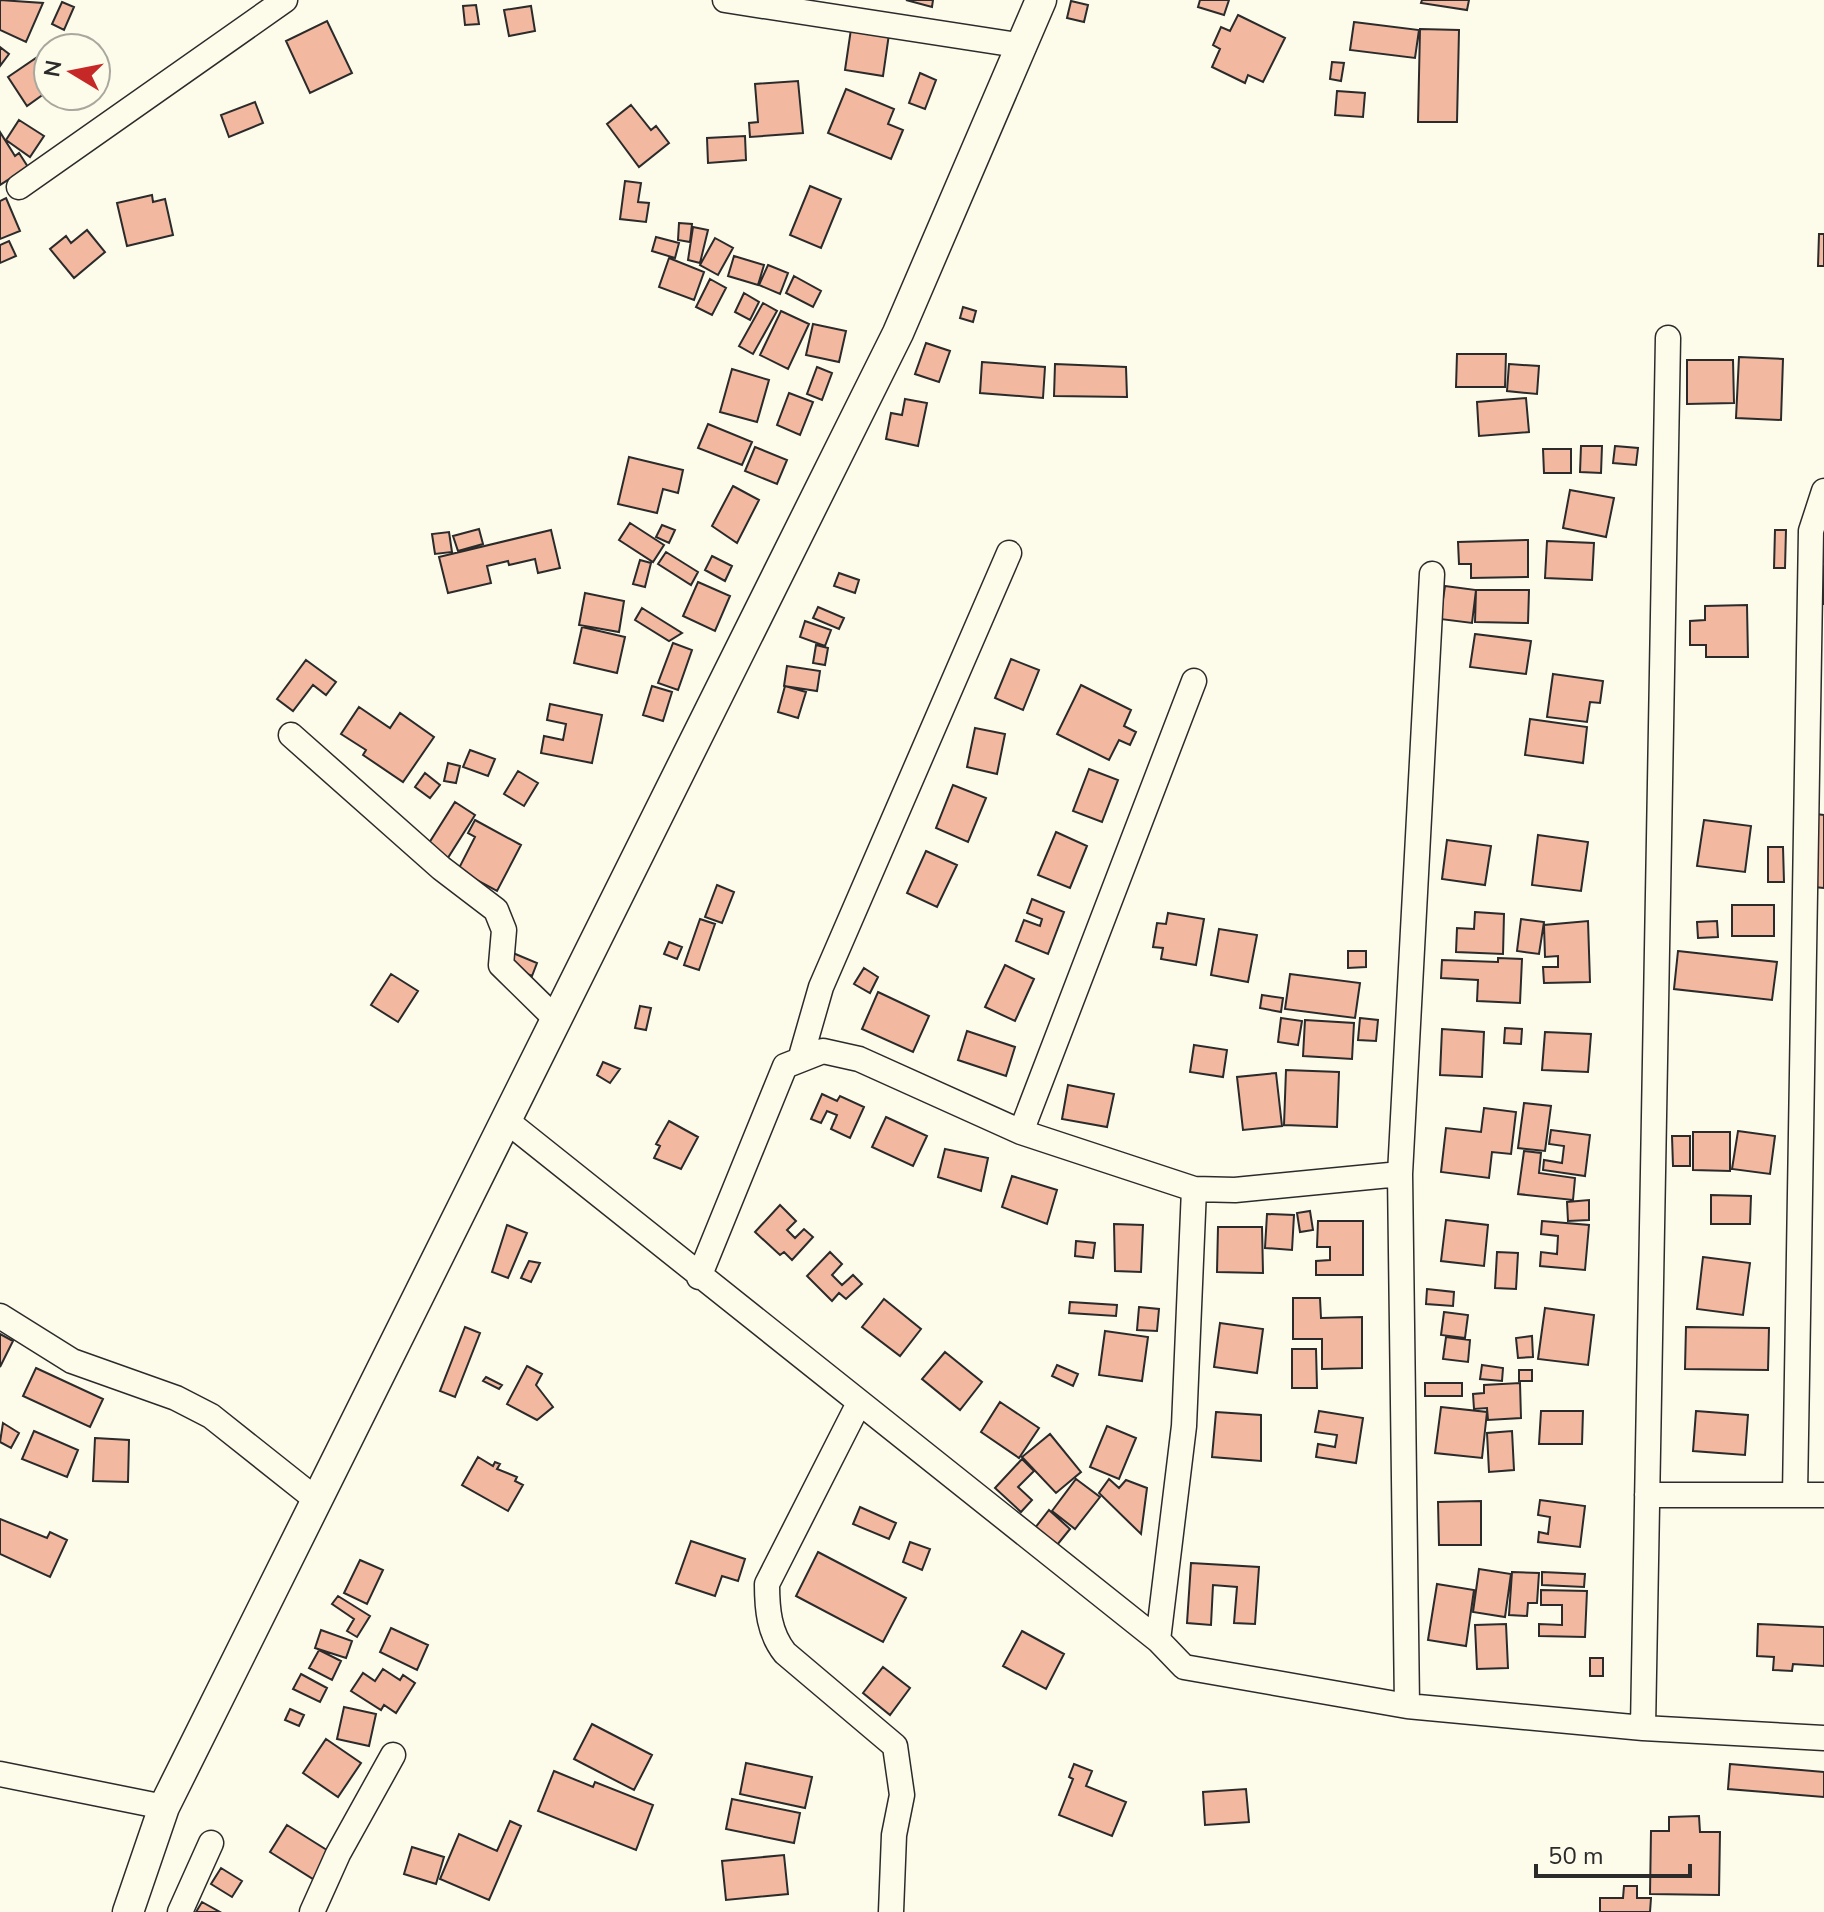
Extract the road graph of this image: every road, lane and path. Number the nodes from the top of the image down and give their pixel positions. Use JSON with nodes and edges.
{"nodes":[{"id":1,"x":285,"y":0,"type":"edge"},
{"id":2,"x":725,"y":0,"type":"edge"},
{"id":3,"x":1041,"y":0,"type":"edge"},
{"id":4,"x":1024,"y":46,"type":"junction"},
{"id":5,"x":19,"y":187,"type":"dead end"},
{"id":6,"x":1668,"y":338,"type":"dead end"},
{"id":7,"x":1824,"y":491,"type":"edge"},
{"id":8,"x":1009,"y":553,"type":"dead end"},
{"id":9,"x":1432,"y":574,"type":"dead end"},
{"id":10,"x":1194,"y":681,"type":"dead end"},
{"id":11,"x":1816,"y":714,"type":"edge"},
{"id":12,"x":291,"y":735,"type":"dead end"},
{"id":13,"x":558,"y":1021,"type":"junction"},
{"id":14,"x":800,"y":1060,"type":"junction"},
{"id":15,"x":508,"y":1122,"type":"junction"},
{"id":16,"x":1021,"y":1132,"type":"junction"},
{"id":17,"x":1400,"y":1174,"type":"junction"},
{"id":18,"x":1194,"y":1189,"type":"junction"},
{"id":19,"x":699,"y":1277,"type":"junction"},
{"id":20,"x":0,"y":1316,"type":"edge"},
{"id":21,"x":859,"y":1403,"type":"junction"},
{"id":22,"x":1647,"y":1495,"type":"junction"},
{"id":23,"x":1795,"y":1495,"type":"junction"},
{"id":24,"x":1824,"y":1495,"type":"edge"},
{"id":25,"x":318,"y":1501,"type":"junction"},
{"id":26,"x":1158,"y":1640,"type":"junction"},
{"id":27,"x":1407,"y":1706,"type":"junction"},
{"id":28,"x":1643,"y":1728,"type":"junction"},
{"id":29,"x":1824,"y":1738,"type":"edge"},
{"id":30,"x":393,"y":1755,"type":"dead end"},
{"id":31,"x":0,"y":1774,"type":"edge"},
{"id":32,"x":164,"y":1807,"type":"junction"},
{"id":33,"x":211,"y":1843,"type":"dead end"},
{"id":34,"x":128,"y":1912,"type":"edge"},
{"id":35,"x":180,"y":1912,"type":"edge"},
{"id":36,"x":312,"y":1912,"type":"edge"},
{"id":37,"x":891,"y":1912,"type":"edge"}],
"edges":[{"from":1,"to":5,"type":"street"},
{"from":2,"to":4,"type":"street"},
{"from":3,"to":4,"type":"main road"},
{"from":4,"to":13,"type":"main road"},
{"from":6,"to":22,"type":"street"},
{"from":7,"to":11,"type":"street"},
{"from":8,"to":14,"type":"street"},
{"from":9,"to":17,"type":"street"},
{"from":10,"to":16,"type":"street"},
{"from":11,"to":23,"type":"street"},
{"from":12,"to":13,"type":"street"},
{"from":13,"to":15,"type":"main road"},
{"from":14,"to":16,"type":"street"},
{"from":14,"to":19,"type":"street"},
{"from":15,"to":19,"type":"street"},
{"from":15,"to":25,"type":"main road"},
{"from":16,"to":18,"type":"street"},
{"from":17,"to":18,"type":"street"},
{"from":17,"to":27,"type":"street"},
{"from":18,"to":26,"type":"street"},
{"from":19,"to":21,"type":"street"},
{"from":20,"to":25,"type":"street"},
{"from":21,"to":26,"type":"street"},
{"from":21,"to":37,"type":"street"},
{"from":22,"to":23,"type":"street"},
{"from":22,"to":28,"type":"street"},
{"from":23,"to":24,"type":"street"},
{"from":25,"to":32,"type":"main road"},
{"from":26,"to":27,"type":"street"},
{"from":27,"to":28,"type":"street"},
{"from":28,"to":29,"type":"street"},
{"from":30,"to":36,"type":"street"},
{"from":31,"to":32,"type":"street"},
{"from":32,"to":34,"type":"main road"},
{"from":33,"to":35,"type":"street"}]}
